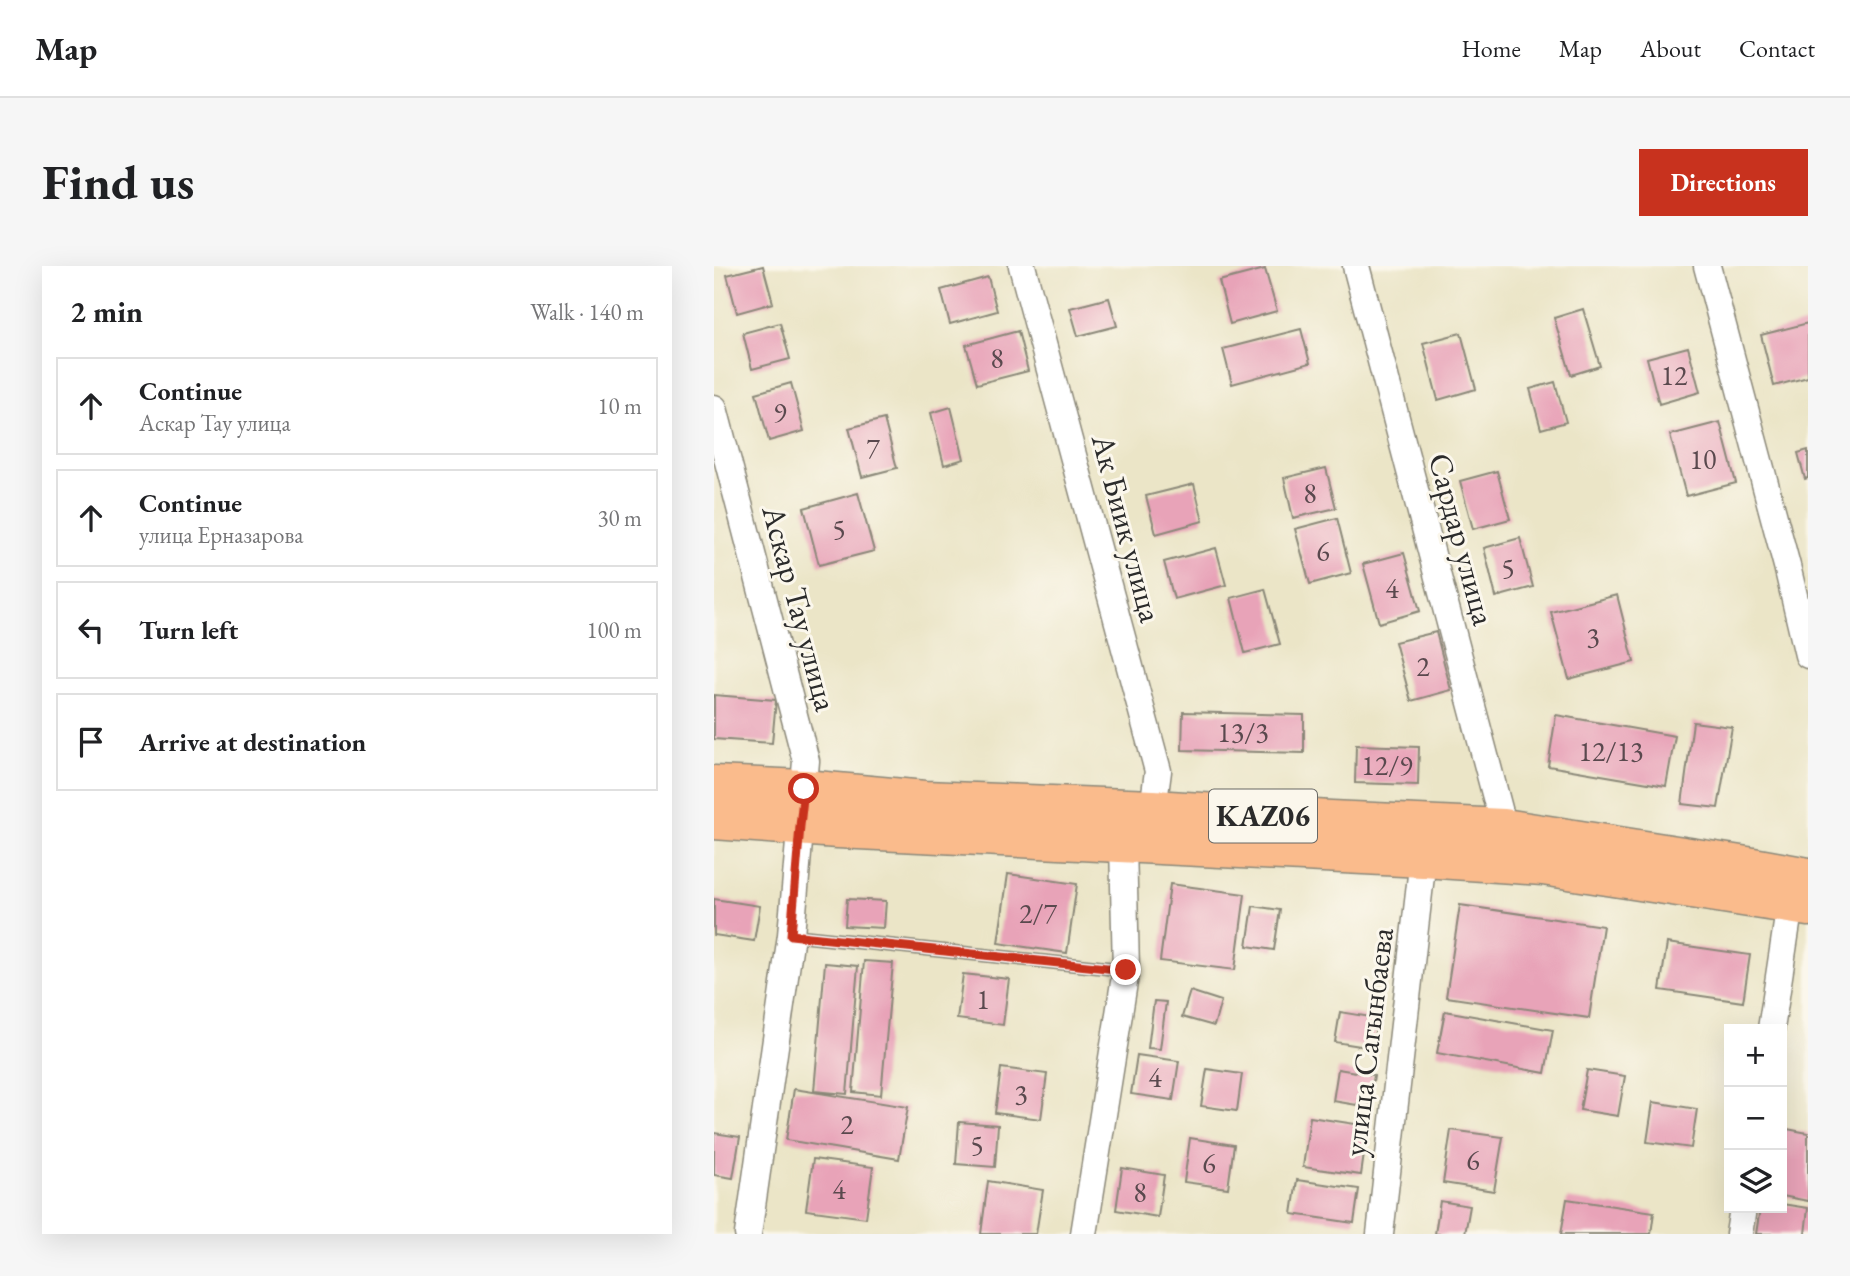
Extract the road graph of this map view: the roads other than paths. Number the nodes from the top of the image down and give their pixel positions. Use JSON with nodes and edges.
{"nodes":[{"id":1,"x":1022,"y":266,"type":"edge"},
{"id":2,"x":1356,"y":266,"type":"edge"},
{"id":3,"x":1707,"y":266,"type":"edge"},
{"id":4,"x":714,"y":408,"type":"edge"},
{"id":5,"x":1808,"y":655,"type":"edge"},
{"id":6,"x":714,"y":785,"type":"edge"},
{"id":7,"x":804,"y":789,"type":"junction"},
{"id":8,"x":1153,"y":809,"type":"junction"},
{"id":9,"x":714,"y":820,"type":"edge"},
{"id":10,"x":800,"y":826,"type":"junction"},
{"id":11,"x":1504,"y":828,"type":"junction"},
{"id":12,"x":1123,"y":844,"type":"junction"},
{"id":13,"x":1423,"y":858,"type":"junction"},
{"id":14,"x":1802,"y":896,"type":"edge"},
{"id":15,"x":791,"y":935,"type":"junction"},
{"id":16,"x":1126,"y":970,"type":"junction"},
{"id":17,"x":1772,"y":1024,"type":"edge"},
{"id":18,"x":1743,"y":1213,"type":"edge"},
{"id":19,"x":748,"y":1234,"type":"edge"},
{"id":20,"x":1084,"y":1234,"type":"edge"},
{"id":21,"x":1380,"y":1234,"type":"edge"},
{"id":22,"x":1740,"y":1234,"type":"edge"}],
"edges":[{"from":1,"to":8,"type":"street","name":"Ак Биик улица"},
{"from":2,"to":11,"type":"street","name":"Сардар улица"},
{"from":3,"to":5,"type":"street"},
{"from":4,"to":7,"type":"street","name":"Аскар Тау улица"},
{"from":6,"to":7,"type":"highway","number":"KАZ06"},
{"from":7,"to":8,"type":"highway","number":"KАZ06"},
{"from":7,"to":10,"type":"street","name":"Аскар Тау улица"},
{"from":8,"to":11,"type":"highway","number":"KАZ06"},
{"from":9,"to":10,"type":"highway","number":"KАZ06"},
{"from":10,"to":12,"type":"highway","number":"KАZ06"},
{"from":10,"to":15,"type":"street","name":"Аскар Тау улица"},
{"from":11,"to":14,"type":"highway","number":"KАZ06"},
{"from":12,"to":13,"type":"highway","number":"KАZ06"},
{"from":12,"to":16,"type":"street"},
{"from":13,"to":14,"type":"highway","number":"KАZ06"},
{"from":13,"to":21,"type":"street","name":"улица Сагынбаева"},
{"from":14,"to":17,"type":"street"},
{"from":15,"to":16,"type":"lane"},
{"from":15,"to":19,"type":"street","name":"Аскар Тау улица"},
{"from":16,"to":20,"type":"street"},
{"from":18,"to":22,"type":"street"}]}
